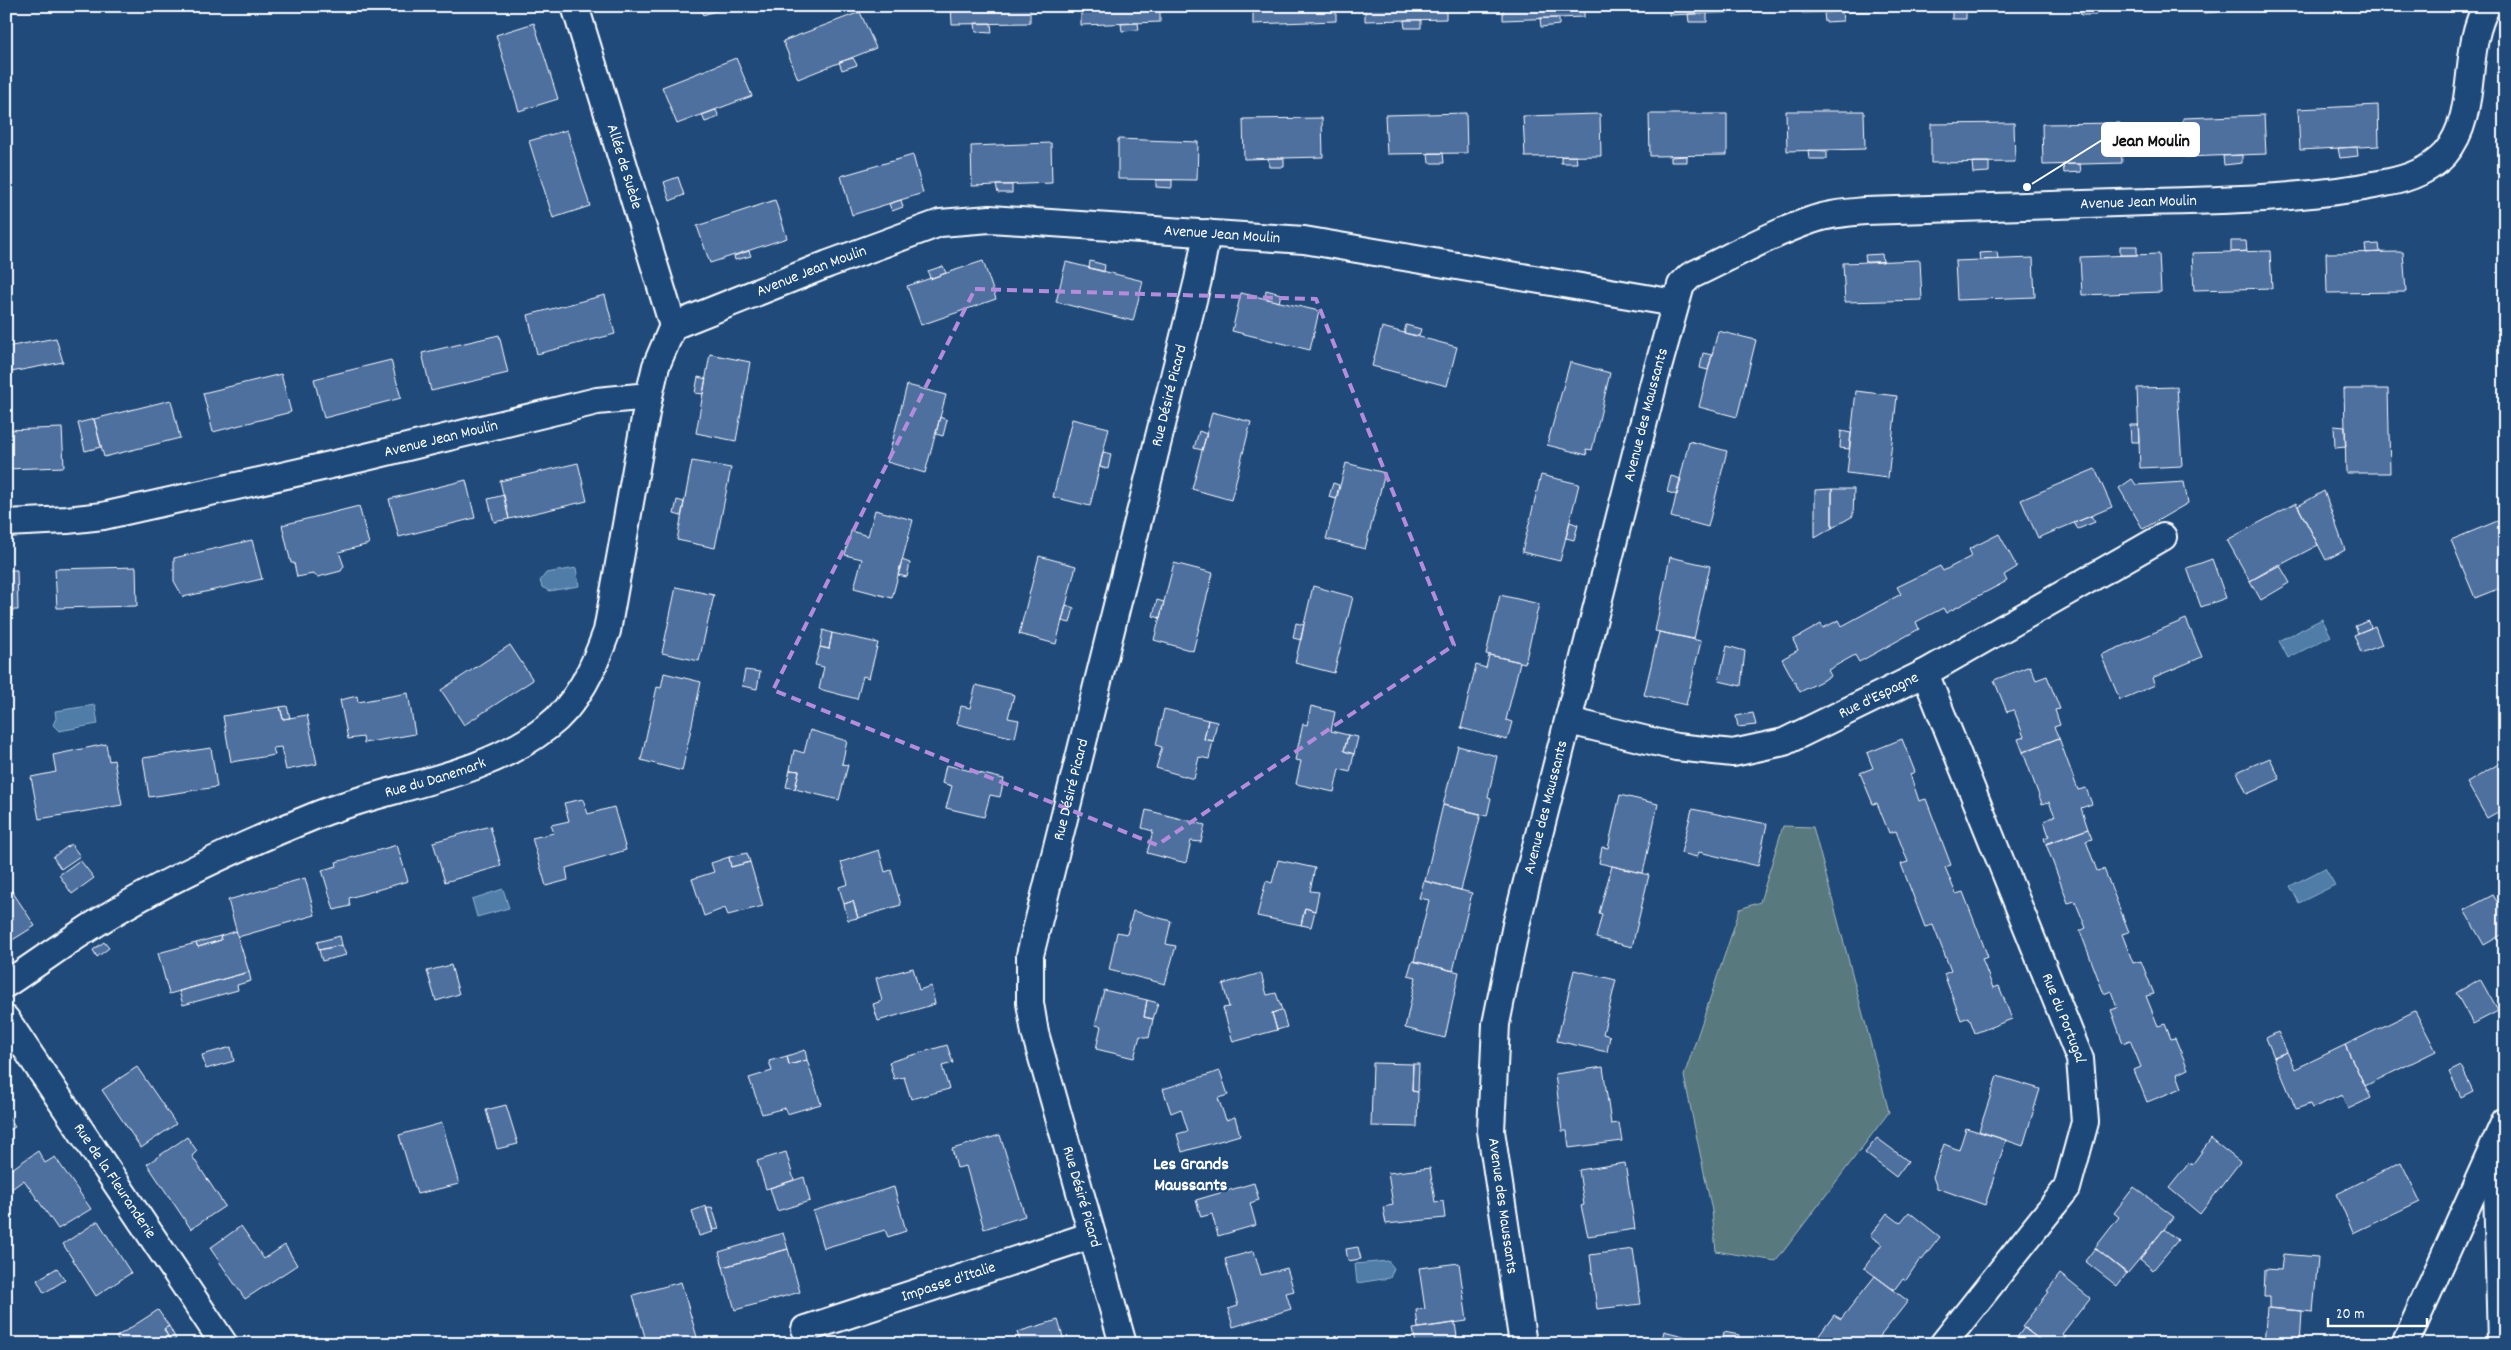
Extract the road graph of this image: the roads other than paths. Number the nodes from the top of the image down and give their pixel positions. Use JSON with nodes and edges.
{"nodes":[{"id":1,"x":575,"y":6,"type":"edge"},
{"id":2,"x":2487,"y":6,"type":"edge"},
{"id":3,"x":1207,"y":233,"type":"junction"},
{"id":4,"x":1679,"y":293,"type":"junction"},
{"id":5,"x":673,"y":326,"type":"junction"},
{"id":6,"x":649,"y":396,"type":"junction"},
{"id":7,"x":6,"y":523,"type":"edge"},
{"id":8,"x":2163,"y":537,"type":"dead end"},
{"id":9,"x":1924,"y":673,"type":"junction"},
{"id":10,"x":1569,"y":721,"type":"junction"},
{"id":11,"x":6,"y":984,"type":"edge"},
{"id":12,"x":6,"y":1019,"type":"edge"},
{"id":13,"x":2500,"y":1131,"type":"edge"},
{"id":14,"x":1092,"y":1236,"type":"junction"},
{"id":15,"x":805,"y":1329,"type":"dead end"},
{"id":16,"x":224,"y":1344,"type":"edge"},
{"id":17,"x":1123,"y":1344,"type":"edge"},
{"id":18,"x":1523,"y":1344,"type":"edge"},
{"id":19,"x":1943,"y":1344,"type":"edge"},
{"id":20,"x":2404,"y":1344,"type":"edge"},
{"id":21,"x":2501,"y":1344,"type":"edge"}],
"edges":[{"from":1,"to":5,"type":"street","name":"Allée de Suède"},
{"from":2,"to":4,"type":"street","name":"Avenue Jean Moulin"},
{"from":3,"to":4,"type":"street","name":"Avenue Jean Moulin"},
{"from":3,"to":5,"type":"street","name":"Avenue Jean Moulin"},
{"from":3,"to":14,"type":"street","name":"Rue Désiré Picard"},
{"from":4,"to":10,"type":"street","name":"Avenue des Maussants"},
{"from":5,"to":6,"type":"street"},
{"from":6,"to":7,"type":"street","name":"Avenue Jean Moulin"},
{"from":6,"to":11,"type":"street","name":"Rue du Danemark"},
{"from":8,"to":9,"type":"street","name":"Rue d'Espagne"},
{"from":9,"to":10,"type":"street","name":"Rue d'Espagne"},
{"from":9,"to":19,"type":"street","name":"Rue du Portugal"},
{"from":10,"to":18,"type":"street","name":"Avenue des Maussants"},
{"from":12,"to":16,"type":"street","name":"Rue de la Fleuranderie"},
{"from":13,"to":20,"type":"street"},
{"from":13,"to":21,"type":"street"},
{"from":14,"to":15,"type":"street","name":"Impasse d'Italie"},
{"from":14,"to":17,"type":"street","name":"Rue Désiré Picard"}]}
